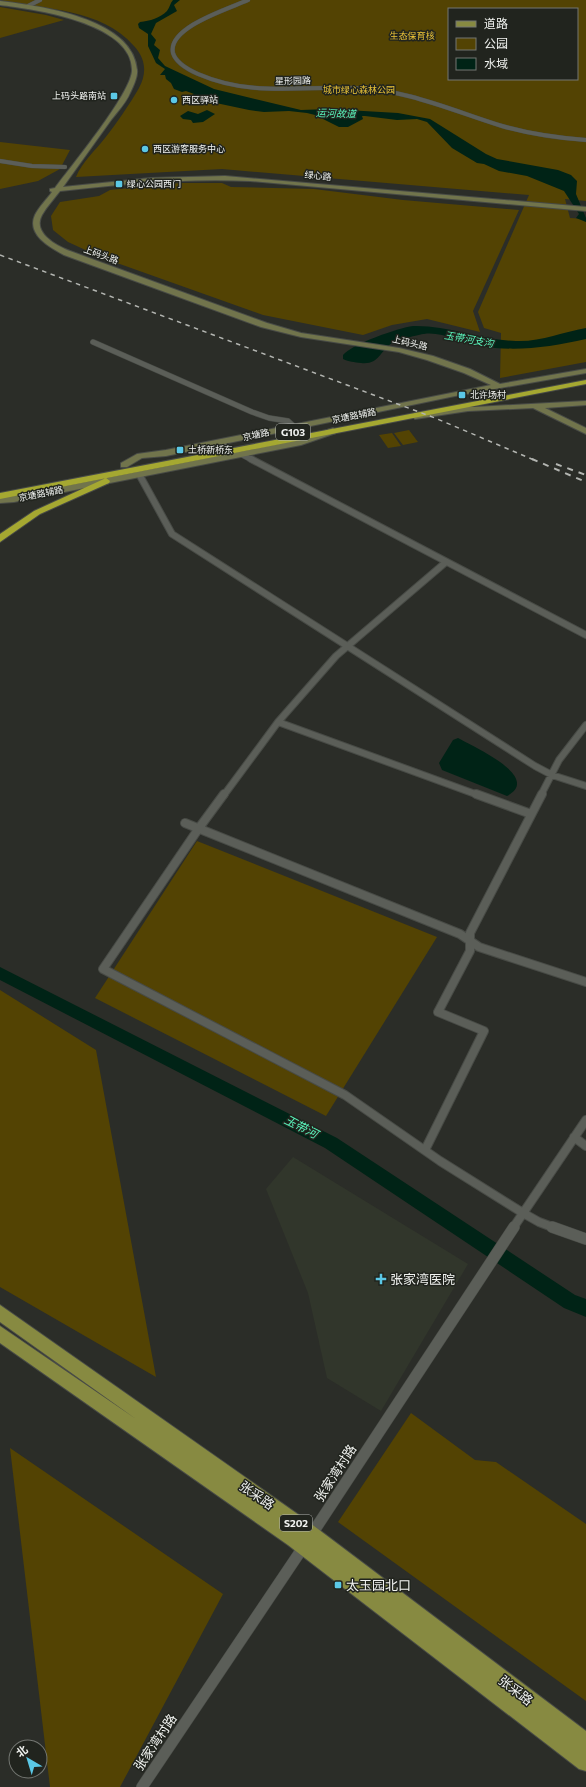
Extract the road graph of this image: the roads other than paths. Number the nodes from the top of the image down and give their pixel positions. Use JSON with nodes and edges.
{"nodes":[{"id":1,"x":40,"y":0,"type":"edge"},
{"id":2,"x":248,"y":0,"type":"edge"},
{"id":3,"x":0,"y":4,"type":"edge"},
{"id":4,"x":28,"y":6,"type":"junction"},
{"id":5,"x":132,"y":71,"type":"junction"},
{"id":6,"x":124,"y":87,"type":"junction"},
{"id":7,"x":131,"y":87,"type":"junction"},
{"id":8,"x":586,"y":140,"type":"edge"},
{"id":9,"x":0,"y":161,"type":"edge"},
{"id":10,"x":65,"y":167,"type":"junction"},
{"id":11,"x":63,"y":175,"type":"junction"},
{"id":12,"x":53,"y":188,"type":"junction"},
{"id":13,"x":586,"y":207,"type":"edge"},
{"id":14,"x":93,"y":342,"type":"dead end"},
{"id":15,"x":586,"y":371,"type":"edge"},
{"id":16,"x":586,"y":375,"type":"edge"},
{"id":17,"x":586,"y":382,"type":"edge"},
{"id":18,"x":496,"y":388,"type":"junction"},
{"id":19,"x":586,"y":403,"type":"edge"},
{"id":20,"x":532,"y":405,"type":"junction"},
{"id":21,"x":457,"y":408,"type":"junction"},
{"id":22,"x":475,"y":409,"type":"junction"},
{"id":23,"x":415,"y":416,"type":"junction"},
{"id":24,"x":297,"y":429,"type":"junction"},
{"id":25,"x":340,"y":429,"type":"junction"},
{"id":26,"x":586,"y":431,"type":"edge"},
{"id":27,"x":228,"y":448,"type":"junction"},
{"id":28,"x":241,"y":454,"type":"junction"},
{"id":29,"x":188,"y":458,"type":"junction"},
{"id":30,"x":124,"y":465,"type":"junction"},
{"id":31,"x":165,"y":469,"type":"junction"},
{"id":32,"x":139,"y":474,"type":"junction"},
{"id":33,"x":106,"y":481,"type":"junction"},
{"id":34,"x":0,"y":489,"type":"edge"},
{"id":35,"x":0,"y":496,"type":"edge"},
{"id":36,"x":0,"y":500,"type":"edge"},
{"id":37,"x":0,"y":539,"type":"edge"},
{"id":38,"x":446,"y":562,"type":"junction"},
{"id":39,"x":586,"y":635,"type":"edge"},
{"id":40,"x":348,"y":647,"type":"junction"},
{"id":41,"x":278,"y":722,"type":"junction"},
{"id":42,"x":586,"y":725,"type":"edge"},
{"id":43,"x":552,"y":774,"type":"junction"},
{"id":44,"x":586,"y":786,"type":"edge"},
{"id":45,"x":531,"y":814,"type":"junction"},
{"id":46,"x":185,"y":823,"type":"dead end"},
{"id":47,"x":199,"y":828,"type":"junction"},
{"id":48,"x":470,"y":941,"type":"junction"},
{"id":49,"x":586,"y":982,"type":"edge"},
{"id":50,"x":586,"y":1120,"type":"edge"},
{"id":51,"x":574,"y":1137,"type":"junction"},
{"id":52,"x":586,"y":1146,"type":"edge"},
{"id":53,"x":425,"y":1150,"type":"junction"},
{"id":54,"x":523,"y":1213,"type":"junction"},
{"id":55,"x":586,"y":1239,"type":"edge"},
{"id":56,"x":0,"y":1313,"type":"edge"},
{"id":57,"x":0,"y":1334,"type":"edge"},
{"id":58,"x":308,"y":1540,"type":"junction"},
{"id":59,"x":586,"y":1742,"type":"edge"},
{"id":60,"x":586,"y":1762,"type":"edge"},
{"id":61,"x":142,"y":1787,"type":"edge"}],
"edges":[{"from":1,"to":4,"type":"street"},
{"from":2,"to":8,"type":"street","name":"星形园路"},
{"from":3,"to":4,"type":"main road"},
{"from":3,"to":5,"type":"main road"},
{"from":4,"to":5,"type":"main road"},
{"from":5,"to":6,"type":"main road","name":"上码头路"},
{"from":5,"to":7,"type":"main road","name":"上码头路"},
{"from":6,"to":7,"type":"main road"},
{"from":6,"to":10,"type":"main road","name":"上码头路"},
{"from":7,"to":11,"type":"main road","name":"上码头路"},
{"from":9,"to":10,"type":"street"},
{"from":10,"to":11,"type":"main road","name":"上码头路"},
{"from":11,"to":12,"type":"main road","name":"上码头路"},
{"from":12,"to":13,"type":"main road","name":"绿心路"},
{"from":12,"to":18,"type":"main road","name":"上码头路"},
{"from":14,"to":24,"type":"street"},
{"from":15,"to":18,"type":"main road","name":"京塘路辅路"},
{"from":16,"to":24,"type":"highway","name":"京塘路","number":"G103"},
{"from":17,"to":21,"type":"highway","name":"京塘路","number":"G103"},
{"from":18,"to":24,"type":"main road","name":"京塘路辅路"},
{"from":19,"to":20,"type":"main road"},
{"from":20,"to":22,"type":"main road"},
{"from":20,"to":26,"type":"main road"},
{"from":21,"to":22,"type":"main road"},
{"from":21,"to":23,"type":"highway","name":"京塘路","number":"G103"},
{"from":22,"to":23,"type":"main road"},
{"from":23,"to":25,"type":"highway","name":"京塘路","number":"G103"},
{"from":24,"to":27,"type":"highway","name":"京塘路","number":"G103"},
{"from":24,"to":30,"type":"main road","name":"京塘路辅路"},
{"from":25,"to":27,"type":"highway","name":"京塘路","number":"G103"},
{"from":25,"to":28,"type":"main road","name":"京塘路辅路"},
{"from":27,"to":28,"type":"street"},
{"from":27,"to":29,"type":"highway","name":"京塘路","number":"G103"},
{"from":27,"to":30,"type":"highway","name":"京塘路","number":"G103"},
{"from":28,"to":31,"type":"main road","name":"京塘路辅路"},
{"from":28,"to":38,"type":"street"},
{"from":29,"to":31,"type":"highway"},
{"from":29,"to":35,"type":"highway","name":"京塘路","number":"G103"},
{"from":30,"to":34,"type":"highway","name":"京塘路","number":"G103"},
{"from":31,"to":32,"type":"main road","name":"京塘路辅路"},
{"from":32,"to":33,"type":"main road","name":"京塘路辅路"},
{"from":32,"to":40,"type":"street"},
{"from":33,"to":36,"type":"main road","name":"京塘路辅路"},
{"from":33,"to":37,"type":"highway"},
{"from":38,"to":39,"type":"street"},
{"from":38,"to":40,"type":"street"},
{"from":40,"to":41,"type":"street"},
{"from":40,"to":43,"type":"street"},
{"from":41,"to":45,"type":"street"},
{"from":41,"to":47,"type":"street"},
{"from":42,"to":43,"type":"street"},
{"from":43,"to":44,"type":"street"},
{"from":43,"to":45,"type":"street"},
{"from":45,"to":48,"type":"street"},
{"from":46,"to":47,"type":"street"},
{"from":47,"to":48,"type":"street"},
{"from":47,"to":53,"type":"street"},
{"from":48,"to":49,"type":"street"},
{"from":48,"to":53,"type":"street"},
{"from":50,"to":51,"type":"street","name":"张家湾村路"},
{"from":51,"to":52,"type":"street"},
{"from":51,"to":54,"type":"street","name":"张家湾村路"},
{"from":53,"to":54,"type":"street"},
{"from":54,"to":55,"type":"street"},
{"from":54,"to":58,"type":"street","name":"张家湾村路"},
{"from":56,"to":58,"type":"main road","name":"张采路","number":"S202"},
{"from":57,"to":58,"type":"main road","name":"张采路","number":"S202"},
{"from":58,"to":59,"type":"main road","name":"张采路","number":"S202"},
{"from":58,"to":60,"type":"main road","name":"张采路","number":"S202"},
{"from":58,"to":61,"type":"street","name":"张家湾村路"}]}
